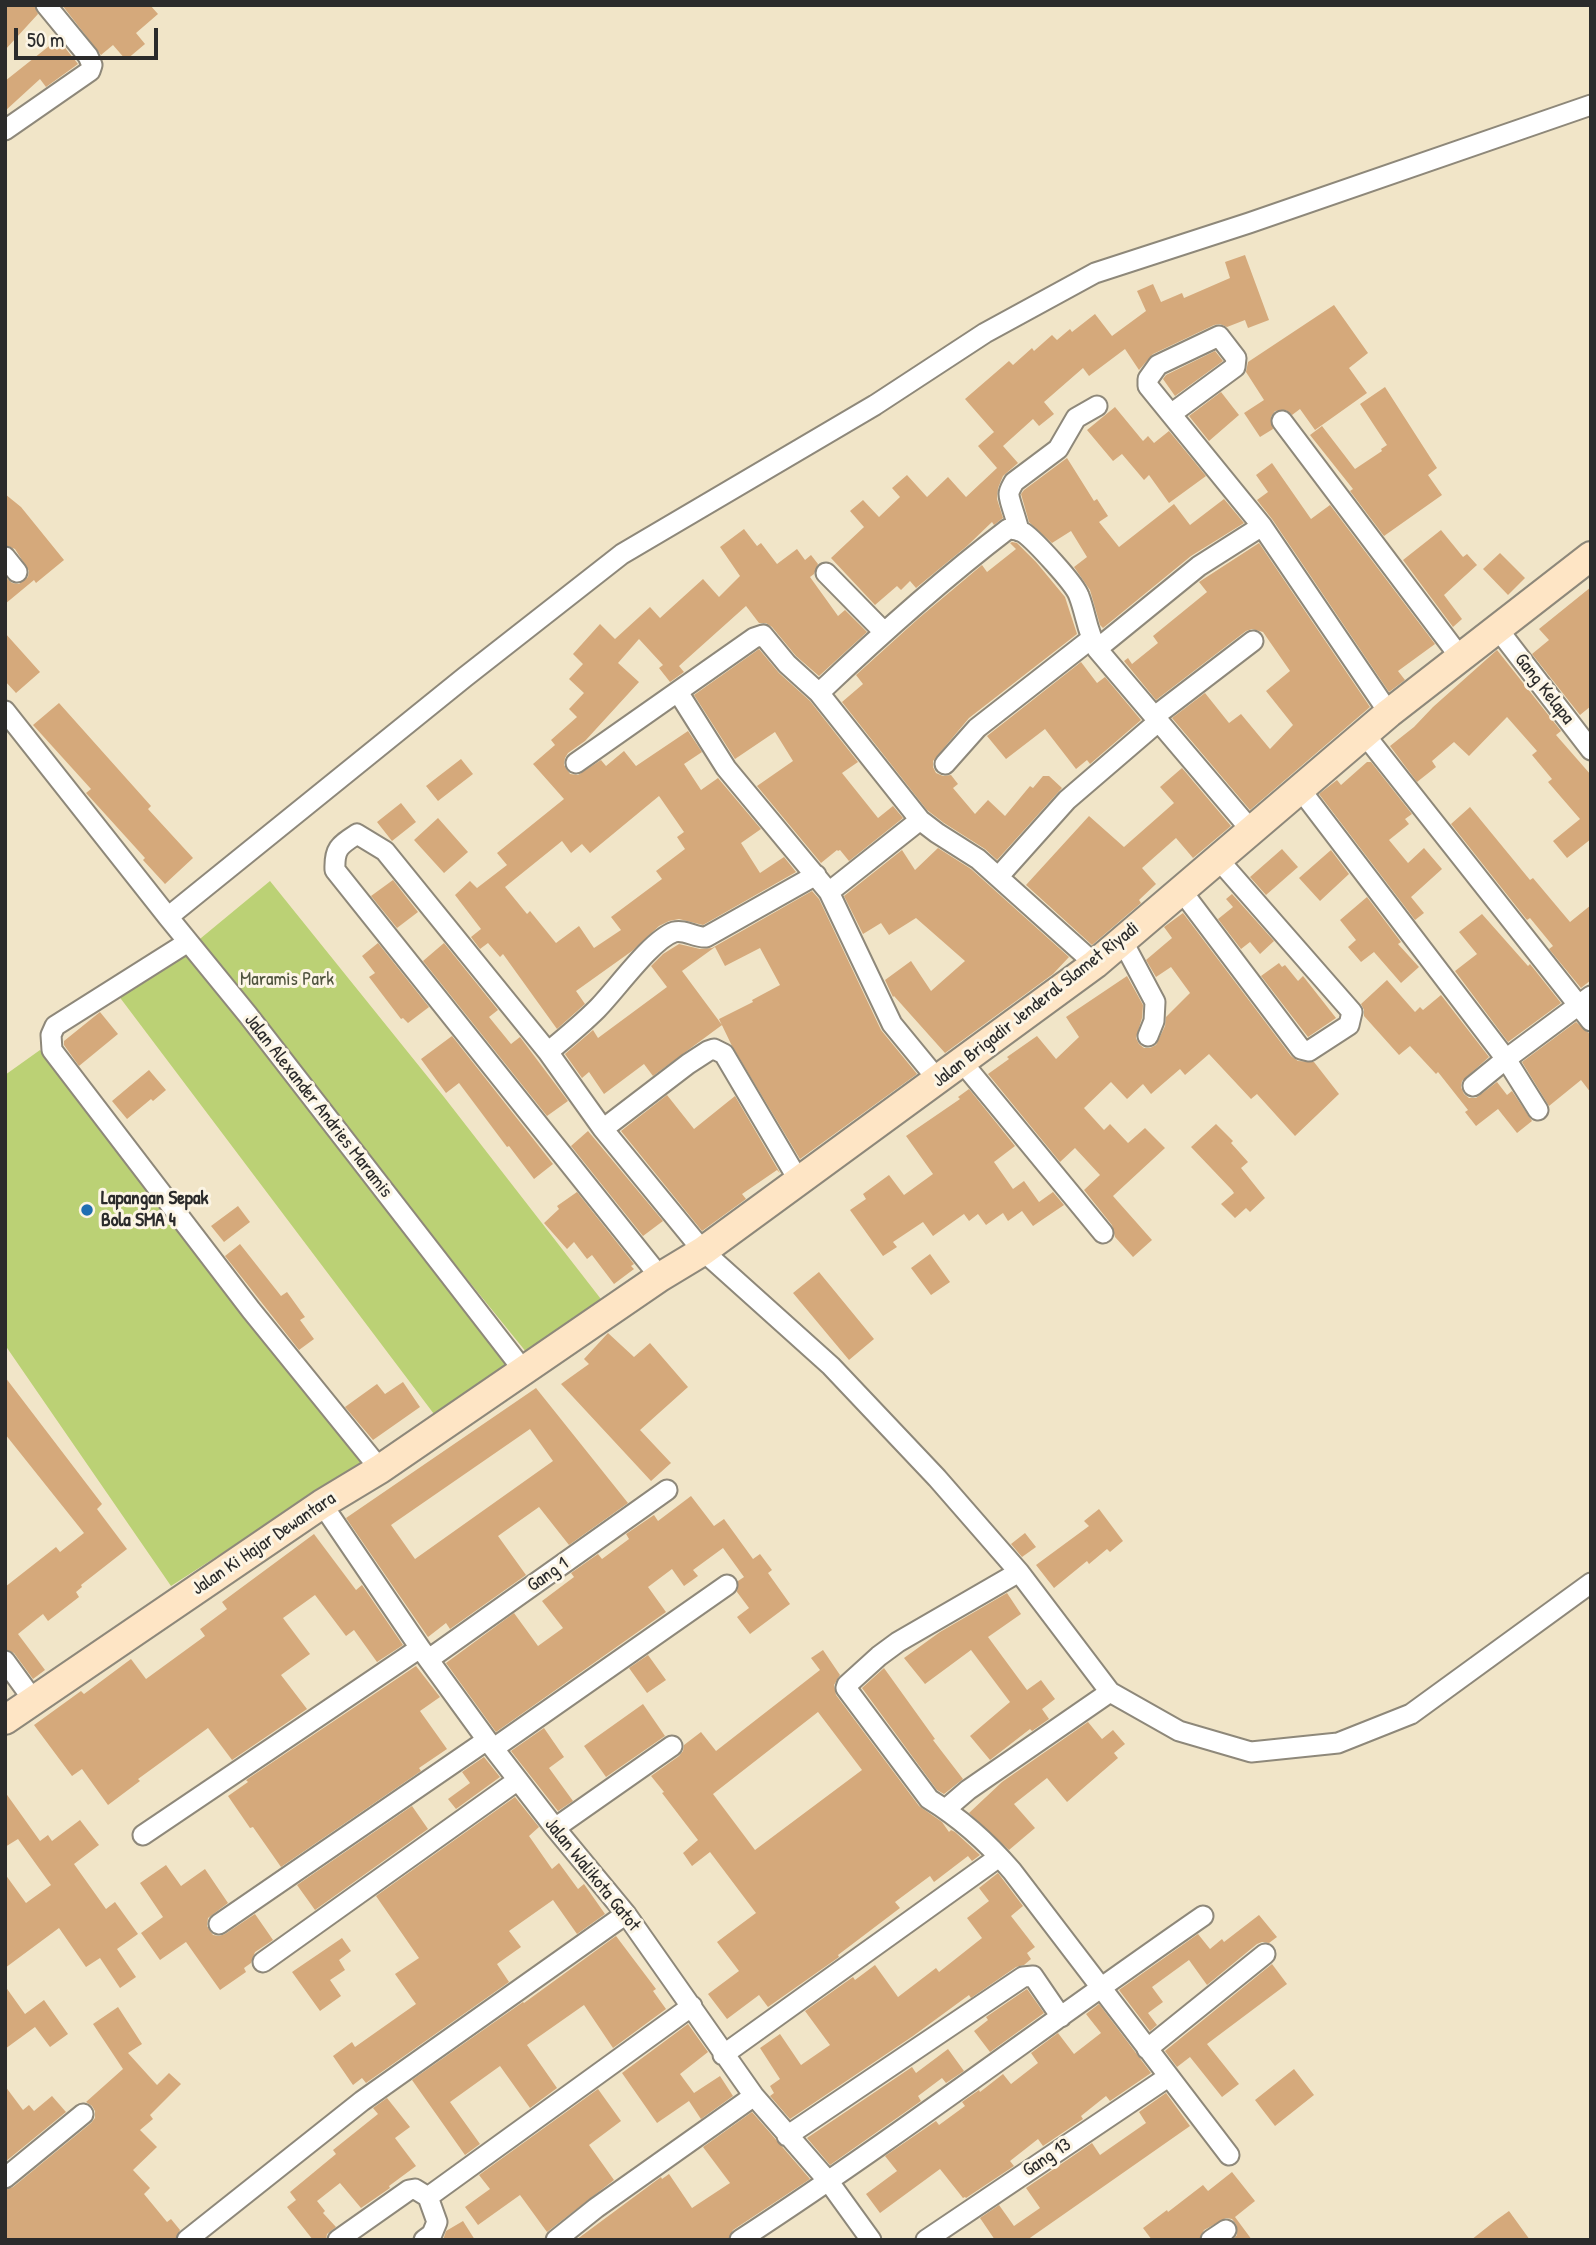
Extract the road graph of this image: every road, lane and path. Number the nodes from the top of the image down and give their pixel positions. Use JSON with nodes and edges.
{"nodes":[{"id":1,"x":47,"y":5,"type":"edge"},
{"id":2,"x":1591,"y":106,"type":"edge"},
{"id":3,"x":5,"y":130,"type":"edge"},
{"id":4,"x":1097,"y":407,"type":"dead end"},
{"id":5,"x":1171,"y":414,"type":"junction"},
{"id":6,"x":1282,"y":421,"type":"dead end"},
{"id":7,"x":1262,"y":526,"type":"junction"},
{"id":8,"x":1020,"y":531,"type":"junction"},
{"id":9,"x":1591,"y":556,"type":"edge"},
{"id":10,"x":826,"y":573,"type":"dead end"},
{"id":11,"x":1497,"y":628,"type":"junction"},
{"id":12,"x":884,"y":632,"type":"junction"},
{"id":13,"x":1253,"y":641,"type":"dead end"},
{"id":14,"x":1094,"y":644,"type":"junction"},
{"id":15,"x":1460,"y":657,"type":"junction"},
{"id":16,"x":678,"y":692,"type":"junction"},
{"id":17,"x":819,"y":693,"type":"junction"},
{"id":18,"x":5,"y":711,"type":"edge"},
{"id":19,"x":1389,"y":713,"type":"junction"},
{"id":20,"x":1157,"y":719,"type":"junction"},
{"id":21,"x":1365,"y":735,"type":"junction"},
{"id":22,"x":1591,"y":750,"type":"edge"},
{"id":23,"x":576,"y":763,"type":"dead end"},
{"id":24,"x":945,"y":764,"type":"dead end"},
{"id":25,"x":1300,"y":789,"type":"junction"},
{"id":26,"x":920,"y":820,"type":"junction"},
{"id":27,"x":1251,"y":830,"type":"junction"},
{"id":28,"x":1218,"y":859,"type":"junction"},
{"id":29,"x":816,"y":875,"type":"junction"},
{"id":30,"x":999,"y":876,"type":"junction"},
{"id":31,"x":1181,"y":890,"type":"junction"},
{"id":32,"x":829,"y":892,"type":"junction"},
{"id":33,"x":168,"y":917,"type":"junction"},
{"id":34,"x":187,"y":940,"type":"junction"},
{"id":35,"x":1122,"y":940,"type":"junction"},
{"id":36,"x":1095,"y":964,"type":"junction"},
{"id":37,"x":1587,"y":1008,"type":"edge"},
{"id":38,"x":1148,"y":1036,"type":"dead end"},
{"id":39,"x":548,"y":1052,"type":"junction"},
{"id":40,"x":1506,"y":1059,"type":"junction"},
{"id":41,"x":962,"y":1062,"type":"junction"},
{"id":42,"x":938,"y":1080,"type":"junction"},
{"id":43,"x":1473,"y":1086,"type":"dead end"},
{"id":44,"x":1538,"y":1110,"type":"dead end"},
{"id":45,"x":603,"y":1129,"type":"junction"},
{"id":46,"x":799,"y":1181,"type":"junction"},
{"id":47,"x":1103,"y":1233,"type":"dead end"},
{"id":48,"x":703,"y":1251,"type":"junction"},
{"id":49,"x":660,"y":1277,"type":"junction"},
{"id":50,"x":524,"y":1371,"type":"junction"},
{"id":51,"x":380,"y":1469,"type":"junction"},
{"id":52,"x":667,"y":1490,"type":"dead end"},
{"id":53,"x":321,"y":1504,"type":"junction"},
{"id":54,"x":1019,"y":1572,"type":"junction"},
{"id":55,"x":1591,"y":1583,"type":"edge"},
{"id":56,"x":727,"y":1585,"type":"dead end"},
{"id":57,"x":424,"y":1653,"type":"junction"},
{"id":58,"x":5,"y":1661,"type":"edge"},
{"id":59,"x":1110,"y":1692,"type":"junction"},
{"id":60,"x":34,"y":1701,"type":"junction"},
{"id":61,"x":5,"y":1720,"type":"edge"},
{"id":62,"x":490,"y":1744,"type":"junction"},
{"id":63,"x":672,"y":1746,"type":"dead end"},
{"id":64,"x":518,"y":1780,"type":"junction"},
{"id":65,"x":947,"y":1808,"type":"junction"},
{"id":66,"x":555,"y":1829,"type":"junction"},
{"id":67,"x":143,"y":1836,"type":"dead end"},
{"id":68,"x":999,"y":1857,"type":"junction"},
{"id":69,"x":626,"y":1914,"type":"junction"},
{"id":70,"x":1203,"y":1916,"type":"dead end"},
{"id":71,"x":219,"y":1924,"type":"dead end"},
{"id":72,"x":1265,"y":1954,"type":"dead end"},
{"id":73,"x":263,"y":1962,"type":"dead end"},
{"id":74,"x":1099,"y":1988,"type":"junction"},
{"id":75,"x":692,"y":2007,"type":"junction"},
{"id":76,"x":1061,"y":2017,"type":"junction"},
{"id":77,"x":1147,"y":2049,"type":"junction"},
{"id":78,"x":723,"y":2055,"type":"junction"},
{"id":79,"x":1168,"y":2077,"type":"junction"},
{"id":80,"x":754,"y":2096,"type":"junction"},
{"id":81,"x":83,"y":2114,"type":"dead end"},
{"id":82,"x":787,"y":2136,"type":"junction"},
{"id":83,"x":1229,"y":2155,"type":"dead end"},
{"id":84,"x":5,"y":2178,"type":"edge"},
{"id":85,"x":829,"y":2182,"type":"junction"},
{"id":86,"x":428,"y":2197,"type":"junction"},
{"id":87,"x":187,"y":2240,"type":"edge"},
{"id":88,"x":338,"y":2240,"type":"edge"},
{"id":89,"x":424,"y":2240,"type":"edge"},
{"id":90,"x":556,"y":2240,"type":"edge"},
{"id":91,"x":740,"y":2240,"type":"edge"},
{"id":92,"x":871,"y":2240,"type":"edge"},
{"id":93,"x":926,"y":2240,"type":"edge"}],
"edges":[{"from":1,"to":3,"type":"street"},
{"from":2,"to":33,"type":"street"},
{"from":4,"to":8,"type":"street"},
{"from":5,"to":5,"type":"street"},
{"from":5,"to":7,"type":"street"},
{"from":6,"to":15,"type":"street"},
{"from":7,"to":14,"type":"street"},
{"from":7,"to":19,"type":"street"},
{"from":8,"to":12,"type":"street"},
{"from":8,"to":14,"type":"street"},
{"from":9,"to":11,"type":"main road","name":"Jalan Brigadir Jenderal Slamet Riyadi"},
{"from":10,"to":12,"type":"street"},
{"from":11,"to":15,"type":"main road","name":"Jalan Brigadir Jenderal Slamet Riyadi"},
{"from":11,"to":22,"type":"street","name":"Gang Kelapa"},
{"from":12,"to":17,"type":"street"},
{"from":13,"to":20,"type":"street"},
{"from":14,"to":20,"type":"street"},
{"from":14,"to":24,"type":"street"},
{"from":15,"to":19,"type":"main road","name":"Jalan Brigadir Jenderal Slamet Riyadi"},
{"from":16,"to":17,"type":"street"},
{"from":16,"to":23,"type":"street"},
{"from":16,"to":29,"type":"street"},
{"from":17,"to":26,"type":"street"},
{"from":18,"to":33,"type":"street","name":"Jalan Alexander Andries Maramis"},
{"from":19,"to":21,"type":"main road","name":"Jalan Brigadir Jenderal Slamet Riyadi"},
{"from":20,"to":27,"type":"street"},
{"from":20,"to":30,"type":"street"},
{"from":21,"to":25,"type":"main road","name":"Jalan Brigadir Jenderal Slamet Riyadi"},
{"from":21,"to":37,"type":"street"},
{"from":25,"to":27,"type":"main road","name":"Jalan Brigadir Jenderal Slamet Riyadi"},
{"from":25,"to":40,"type":"street"},
{"from":26,"to":30,"type":"street"},
{"from":26,"to":32,"type":"street"},
{"from":27,"to":28,"type":"main road","name":"Jalan Brigadir Jenderal Slamet Riyadi"},
{"from":28,"to":31,"type":"main road","name":"Jalan Brigadir Jenderal Slamet Riyadi"},
{"from":28,"to":31,"type":"street"},
{"from":29,"to":32,"type":"street"},
{"from":29,"to":39,"type":"street"},
{"from":30,"to":36,"type":"street"},
{"from":31,"to":35,"type":"main road","name":"Jalan Brigadir Jenderal Slamet Riyadi"},
{"from":32,"to":42,"type":"street"},
{"from":33,"to":34,"type":"street","name":"Jalan Alexander Andries Maramis"},
{"from":34,"to":50,"type":"street","name":"Jalan Alexander Andries Maramis"},
{"from":34,"to":51,"type":"street"},
{"from":35,"to":36,"type":"main road","name":"Jalan Brigadir Jenderal Slamet Riyadi"},
{"from":35,"to":38,"type":"street"},
{"from":36,"to":41,"type":"main road","name":"Jalan Brigadir Jenderal Slamet Riyadi"},
{"from":37,"to":40,"type":"street"},
{"from":39,"to":45,"type":"street"},
{"from":39,"to":49,"type":"street"},
{"from":40,"to":43,"type":"street"},
{"from":40,"to":44,"type":"street"},
{"from":41,"to":42,"type":"main road","name":"Jalan Brigadir Jenderal Slamet Riyadi"},
{"from":41,"to":47,"type":"street"},
{"from":42,"to":46,"type":"main road","name":"Jalan Brigadir Jenderal Slamet Riyadi"},
{"from":45,"to":46,"type":"street"},
{"from":45,"to":48,"type":"street"},
{"from":46,"to":48,"type":"main road","name":"Jalan Brigadir Jenderal Slamet Riyadi"},
{"from":48,"to":49,"type":"main road","name":"Jalan Brigadir Jenderal Slamet Riyadi"},
{"from":48,"to":54,"type":"street"},
{"from":49,"to":50,"type":"main road","name":"Jalan Brigadir Jenderal Slamet Riyadi"},
{"from":50,"to":51,"type":"main road","name":"Jalan Ki Hajar Dewantara"},
{"from":51,"to":53,"type":"main road","name":"Jalan Ki Hajar Dewantara"},
{"from":52,"to":57,"type":"street","name":"Gang 1"},
{"from":53,"to":57,"type":"street","name":"Jalan Walikota Gatot"},
{"from":53,"to":60,"type":"main road","name":"Jalan Ki Hajar Dewantara"},
{"from":54,"to":59,"type":"street"},
{"from":54,"to":65,"type":"street"},
{"from":55,"to":59,"type":"street"},
{"from":56,"to":62,"type":"street"},
{"from":57,"to":62,"type":"street","name":"Jalan Walikota Gatot"},
{"from":57,"to":67,"type":"street","name":"Gang 1"},
{"from":58,"to":60,"type":"street"},
{"from":59,"to":65,"type":"street"},
{"from":60,"to":61,"type":"main road","name":"Jalan Ki Hajar Dewantara"},
{"from":62,"to":64,"type":"street","name":"Jalan Walikota Gatot"},
{"from":62,"to":71,"type":"street"},
{"from":63,"to":66,"type":"street"},
{"from":64,"to":66,"type":"street","name":"Jalan Walikota Gatot"},
{"from":64,"to":73,"type":"street"},
{"from":65,"to":68,"type":"street"},
{"from":66,"to":69,"type":"street","name":"Jalan Walikota Gatot"},
{"from":68,"to":74,"type":"street"},
{"from":68,"to":78,"type":"street"},
{"from":69,"to":75,"type":"street","name":"Jalan Walikota Gatot"},
{"from":69,"to":87,"type":"street"},
{"from":70,"to":74,"type":"street"},
{"from":72,"to":77,"type":"street"},
{"from":74,"to":76,"type":"street"},
{"from":74,"to":77,"type":"street"},
{"from":75,"to":78,"type":"street","name":"Jalan Walikota Gatot"},
{"from":75,"to":86,"type":"street"},
{"from":76,"to":82,"type":"street"},
{"from":76,"to":85,"type":"street"},
{"from":77,"to":79,"type":"street"},
{"from":78,"to":80,"type":"street","name":"Jalan Walikota Gatot"},
{"from":79,"to":83,"type":"street"},
{"from":79,"to":93,"type":"street","name":"Gang 13"},
{"from":80,"to":82,"type":"street","name":"Jalan Walikota Gatot"},
{"from":80,"to":90,"type":"street"},
{"from":81,"to":84,"type":"street"},
{"from":82,"to":85,"type":"street","name":"Jalan Walikota Gatot"},
{"from":85,"to":91,"type":"street"},
{"from":85,"to":92,"type":"street","name":"Jalan Walikota Gatot"},
{"from":86,"to":88,"type":"street"},
{"from":86,"to":89,"type":"street"}]}
